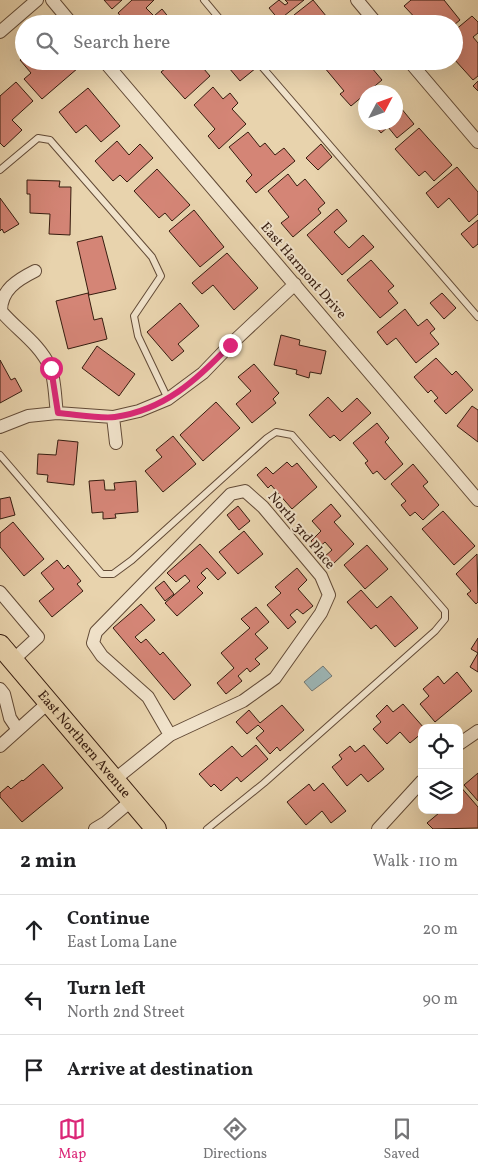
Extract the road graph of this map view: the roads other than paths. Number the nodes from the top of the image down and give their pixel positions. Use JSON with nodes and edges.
{"nodes":[{"id":1,"x":37,"y":0,"type":"edge"},
{"id":2,"x":52,"y":0,"type":"edge"},
{"id":3,"x":204,"y":0,"type":"edge"},
{"id":4,"x":357,"y":0,"type":"edge"},
{"id":5,"x":20,"y":15,"type":"edge"},
{"id":6,"x":64,"y":15,"type":"edge"},
{"id":7,"x":216,"y":15,"type":"edge"},
{"id":8,"x":370,"y":15,"type":"edge"},
{"id":9,"x":15,"y":19,"type":"edge"},
{"id":10,"x":0,"y":32,"type":"edge"},
{"id":11,"x":112,"y":70,"type":"edge"},
{"id":12,"x":264,"y":70,"type":"edge"},
{"id":13,"x":417,"y":70,"type":"edge"},
{"id":14,"x":478,"y":142,"type":"edge"},
{"id":15,"x":0,"y":170,"type":"edge"},
{"id":16,"x":34,"y":270,"type":"dead end"},
{"id":17,"x":295,"y":284,"type":"junction"},
{"id":18,"x":478,"y":317,"type":"edge"},
{"id":19,"x":168,"y":399,"type":"junction"},
{"id":20,"x":58,"y":413,"type":"junction"},
{"id":21,"x":113,"y":417,"type":"junction"},
{"id":22,"x":0,"y":427,"type":"edge"},
{"id":23,"x":116,"y":443,"type":"dead end"},
{"id":24,"x":0,"y":455,"type":"edge"},
{"id":25,"x":478,"y":500,"type":"edge"},
{"id":26,"x":0,"y":592,"type":"edge"},
{"id":27,"x":6,"y":652,"type":"edge"},
{"id":28,"x":0,"y":689,"type":"edge"},
{"id":29,"x":49,"y":702,"type":"junction"},
{"id":30,"x":18,"y":730,"type":"junction"},
{"id":31,"x":478,"y":730,"type":"edge"},
{"id":32,"x":170,"y":735,"type":"junction"},
{"id":33,"x":463,"y":741,"type":"edge"},
{"id":34,"x":0,"y":746,"type":"edge"},
{"id":35,"x":114,"y":780,"type":"junction"},
{"id":36,"x":418,"y":785,"type":"edge"},
{"id":37,"x":132,"y":801,"type":"junction"},
{"id":38,"x":95,"y":829,"type":"edge"},
{"id":39,"x":156,"y":829,"type":"edge"},
{"id":40,"x":207,"y":829,"type":"edge"},
{"id":41,"x":378,"y":829,"type":"edge"}],
"edges":[{"from":1,"to":5,"type":"street"},
{"from":2,"to":6,"type":"street"},
{"from":3,"to":7,"type":"lane"},
{"from":4,"to":8,"type":"street"},
{"from":9,"to":10,"type":"street"},
{"from":11,"to":17,"type":"street","name":"East Harmont Drive"},
{"from":12,"to":18,"type":"lane"},
{"from":13,"to":14,"type":"street"},
{"from":15,"to":19,"type":"lane"},
{"from":16,"to":20,"type":"street"},
{"from":17,"to":19,"type":"street"},
{"from":17,"to":25,"type":"street","name":"East Harmont Drive"},
{"from":19,"to":21,"type":"street"},
{"from":20,"to":21,"type":"street"},
{"from":20,"to":22,"type":"street"},
{"from":21,"to":23,"type":"street"},
{"from":24,"to":40,"type":"lane"},
{"from":26,"to":27,"type":"street","name":"East Northern Avenue"},
{"from":27,"to":29,"type":"main road","name":"East Northern Avenue"},
{"from":28,"to":30,"type":"street"},
{"from":29,"to":30,"type":"street"},
{"from":29,"to":35,"type":"main road","name":"East Northern Avenue"},
{"from":30,"to":34,"type":"street"},
{"from":31,"to":33,"type":"street"},
{"from":32,"to":32,"type":"street","name":"North 3rd Place"},
{"from":32,"to":35,"type":"street","name":"North 3rd Place"},
{"from":35,"to":37,"type":"main road","name":"East Northern Avenue"},
{"from":36,"to":41,"type":"street"},
{"from":37,"to":38,"type":"street"},
{"from":37,"to":39,"type":"main road","name":"East Northern Avenue"}]}
